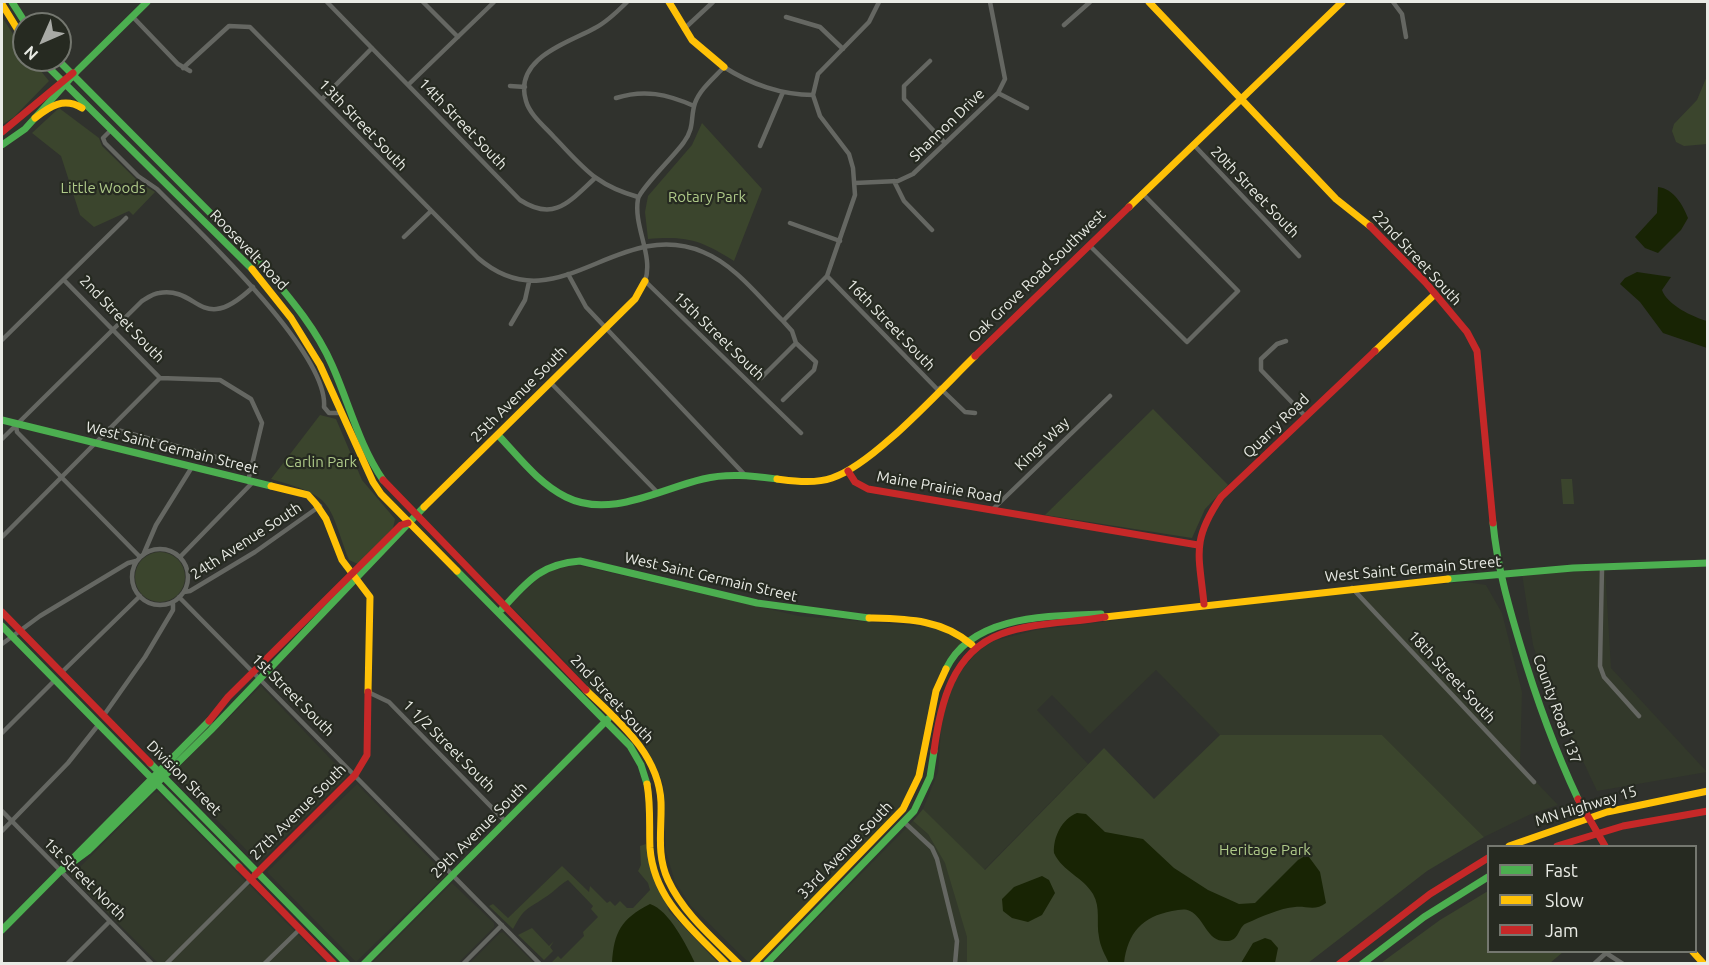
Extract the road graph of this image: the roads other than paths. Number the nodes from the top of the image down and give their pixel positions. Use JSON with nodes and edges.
{"nodes":[{"id":1,"x":147,"y":2,"type":"edge"},
{"id":2,"x":327,"y":2,"type":"edge"},
{"id":3,"x":423,"y":2,"type":"edge"},
{"id":4,"x":494,"y":2,"type":"edge"},
{"id":5,"x":627,"y":2,"type":"edge"},
{"id":6,"x":669,"y":2,"type":"edge"},
{"id":7,"x":713,"y":2,"type":"edge"},
{"id":8,"x":879,"y":2,"type":"edge"},
{"id":9,"x":990,"y":2,"type":"edge"},
{"id":10,"x":1090,"y":2,"type":"edge"},
{"id":11,"x":1149,"y":2,"type":"edge"},
{"id":12,"x":1342,"y":2,"type":"edge"},
{"id":13,"x":1393,"y":2,"type":"edge"},
{"id":14,"x":2,"y":4,"type":"edge"},
{"id":15,"x":132,"y":16,"type":"junction"},
{"id":16,"x":786,"y":17,"type":"dead end"},
{"id":17,"x":12,"y":20,"type":"edge"},
{"id":18,"x":1064,"y":25,"type":"dead end"},
{"id":19,"x":684,"y":29,"type":"junction"},
{"id":20,"x":458,"y":37,"type":"junction"},
{"id":21,"x":1406,"y":37,"type":"dead end"},
{"id":22,"x":372,"y":48,"type":"junction"},
{"id":23,"x":843,"y":49,"type":"junction"},
{"id":24,"x":930,"y":61,"type":"dead end"},
{"id":25,"x":724,"y":67,"type":"junction"},
{"id":26,"x":183,"y":68,"type":"junction"},
{"id":27,"x":72,"y":71,"type":"edge"},
{"id":28,"x":190,"y":71,"type":"dead end"},
{"id":29,"x":52,"y":72,"type":"edge"},
{"id":30,"x":75,"y":73,"type":"junction"},
{"id":31,"x":63,"y":84,"type":"junction"},
{"id":32,"x":408,"y":85,"type":"junction"},
{"id":33,"x":510,"y":86,"type":"dead end"},
{"id":34,"x":525,"y":87,"type":"junction"},
{"id":35,"x":783,"y":92,"type":"junction"},
{"id":36,"x":998,"y":93,"type":"junction"},
{"id":37,"x":813,"y":95,"type":"junction"},
{"id":38,"x":616,"y":98,"type":"dead end"},
{"id":39,"x":1242,"y":98,"type":"junction"},
{"id":40,"x":322,"y":99,"type":"junction"},
{"id":41,"x":694,"y":106,"type":"junction"},
{"id":42,"x":1027,"y":108,"type":"dead end"},
{"id":43,"x":35,"y":118,"type":"junction"},
{"id":44,"x":103,"y":123,"type":"junction"},
{"id":45,"x":110,"y":131,"type":"junction"},
{"id":46,"x":2,"y":132,"type":"edge"},
{"id":47,"x":945,"y":143,"type":"junction"},
{"id":48,"x":1193,"y":144,"type":"junction"},
{"id":49,"x":2,"y":145,"type":"edge"},
{"id":50,"x":760,"y":146,"type":"dead end"},
{"id":51,"x":594,"y":179,"type":"junction"},
{"id":52,"x":894,"y":181,"type":"junction"},
{"id":53,"x":855,"y":183,"type":"junction"},
{"id":54,"x":1142,"y":193,"type":"junction"},
{"id":55,"x":638,"y":197,"type":"junction"},
{"id":56,"x":431,"y":211,"type":"junction"},
{"id":57,"x":126,"y":218,"type":"dead end"},
{"id":58,"x":790,"y":223,"type":"dead end"},
{"id":59,"x":932,"y":230,"type":"dead end"},
{"id":60,"x":404,"y":237,"type":"dead end"},
{"id":61,"x":840,"y":241,"type":"junction"},
{"id":62,"x":1089,"y":245,"type":"junction"},
{"id":63,"x":643,"y":246,"type":"junction"},
{"id":64,"x":1299,"y":256,"type":"dead end"},
{"id":65,"x":568,"y":274,"type":"junction"},
{"id":66,"x":827,"y":276,"type":"junction"},
{"id":67,"x":64,"y":280,"type":"junction"},
{"id":68,"x":645,"y":281,"type":"junction"},
{"id":69,"x":529,"y":282,"type":"junction"},
{"id":70,"x":253,"y":287,"type":"junction"},
{"id":71,"x":1433,"y":296,"type":"junction"},
{"id":72,"x":783,"y":321,"type":"junction"},
{"id":73,"x":511,"y":324,"type":"dead end"},
{"id":74,"x":605,"y":327,"type":"junction"},
{"id":75,"x":112,"y":329,"type":"junction"},
{"id":76,"x":2,"y":340,"type":"edge"},
{"id":77,"x":1286,"y":341,"type":"dead end"},
{"id":78,"x":796,"y":343,"type":"junction"},
{"id":79,"x":160,"y":378,"type":"junction"},
{"id":80,"x":761,"y":378,"type":"dead end"},
{"id":81,"x":550,"y":382,"type":"junction"},
{"id":82,"x":939,"y":389,"type":"junction"},
{"id":83,"x":1110,"y":396,"type":"dead end"},
{"id":84,"x":783,"y":400,"type":"dead end"},
{"id":85,"x":341,"y":413,"type":"junction"},
{"id":86,"x":975,"y":413,"type":"dead end"},
{"id":87,"x":1306,"y":417,"type":"junction"},
{"id":88,"x":2,"y":420,"type":"edge"},
{"id":89,"x":16,"y":425,"type":"junction"},
{"id":90,"x":110,"y":428,"type":"junction"},
{"id":91,"x":801,"y":434,"type":"dead end"},
{"id":92,"x":498,"y":435,"type":"junction"},
{"id":93,"x":2,"y":439,"type":"edge"},
{"id":94,"x":96,"y":443,"type":"junction"},
{"id":95,"x":192,"y":467,"type":"junction"},
{"id":96,"x":252,"y":467,"type":"junction"},
{"id":97,"x":848,"y":471,"type":"junction"},
{"id":98,"x":744,"y":474,"type":"junction"},
{"id":99,"x":62,"y":478,"type":"junction"},
{"id":100,"x":251,"y":482,"type":"junction"},
{"id":101,"x":657,"y":492,"type":"junction"},
{"id":102,"x":320,"y":506,"type":"junction"},
{"id":103,"x":992,"y":510,"type":"junction"},
{"id":104,"x":415,"y":516,"type":"junction"},
{"id":105,"x":408,"y":523,"type":"junction"},
{"id":106,"x":2,"y":537,"type":"edge"},
{"id":107,"x":1198,"y":545,"type":"junction"},
{"id":108,"x":140,"y":557,"type":"junction"},
{"id":109,"x":180,"y":557,"type":"junction"},
{"id":110,"x":1707,"y":563,"type":"edge"},
{"id":111,"x":1602,"y":567,"type":"junction"},
{"id":112,"x":1500,"y":575,"type":"junction"},
{"id":113,"x":356,"y":577,"type":"junction"},
{"id":114,"x":1352,"y":588,"type":"junction"},
{"id":115,"x":184,"y":592,"type":"junction"},
{"id":116,"x":140,"y":596,"type":"junction"},
{"id":117,"x":179,"y":597,"type":"junction"},
{"id":118,"x":173,"y":602,"type":"junction"},
{"id":119,"x":1204,"y":604,"type":"junction"},
{"id":120,"x":505,"y":606,"type":"junction"},
{"id":121,"x":2,"y":612,"type":"edge"},
{"id":122,"x":498,"y":613,"type":"junction"},
{"id":123,"x":1121,"y":614,"type":"junction"},
{"id":124,"x":2,"y":626,"type":"edge"},
{"id":125,"x":20,"y":630,"type":"junction"},
{"id":126,"x":12,"y":636,"type":"junction"},
{"id":127,"x":970,"y":642,"type":"junction"},
{"id":128,"x":2,"y":644,"type":"edge"},
{"id":129,"x":976,"y":648,"type":"junction"},
{"id":130,"x":61,"y":673,"type":"junction"},
{"id":131,"x":256,"y":675,"type":"junction"},
{"id":132,"x":55,"y":680,"type":"junction"},
{"id":133,"x":370,"y":693,"type":"junction"},
{"id":134,"x":612,"y":715,"type":"junction"},
{"id":135,"x":104,"y":716,"type":"junction"},
{"id":136,"x":1639,"y":716,"type":"dead end"},
{"id":137,"x":606,"y":722,"type":"junction"},
{"id":138,"x":99,"y":724,"type":"junction"},
{"id":139,"x":2,"y":733,"type":"edge"},
{"id":140,"x":160,"y":773,"type":"junction"},
{"id":141,"x":355,"y":775,"type":"junction"},
{"id":142,"x":153,"y":780,"type":"junction"},
{"id":143,"x":1534,"y":782,"type":"dead end"},
{"id":144,"x":1707,"y":791,"type":"edge"},
{"id":145,"x":2,"y":811,"type":"edge"},
{"id":146,"x":1707,"y":811,"type":"edge"},
{"id":147,"x":11,"y":821,"type":"junction"},
{"id":148,"x":506,"y":822,"type":"junction"},
{"id":149,"x":904,"y":822,"type":"junction"},
{"id":150,"x":2,"y":831,"type":"edge"},
{"id":151,"x":1511,"y":845,"type":"edge"},
{"id":152,"x":1560,"y":845,"type":"edge"},
{"id":153,"x":1604,"y":845,"type":"edge"},
{"id":154,"x":1487,"y":859,"type":"edge"},
{"id":155,"x":61,"y":871,"type":"junction"},
{"id":156,"x":257,"y":872,"type":"junction"},
{"id":157,"x":453,"y":875,"type":"junction"},
{"id":158,"x":1487,"y":878,"type":"edge"},
{"id":159,"x":251,"y":879,"type":"junction"},
{"id":160,"x":110,"y":921,"type":"junction"},
{"id":161,"x":502,"y":925,"type":"junction"},
{"id":162,"x":300,"y":929,"type":"junction"},
{"id":163,"x":2,"y":930,"type":"edge"},
{"id":164,"x":1606,"y":953,"type":"edge"},
{"id":165,"x":67,"y":963,"type":"edge"},
{"id":166,"x":152,"y":963,"type":"edge"},
{"id":167,"x":166,"y":963,"type":"edge"},
{"id":168,"x":264,"y":963,"type":"edge"},
{"id":169,"x":334,"y":963,"type":"edge"},
{"id":170,"x":347,"y":963,"type":"edge"},
{"id":171,"x":364,"y":963,"type":"edge"},
{"id":172,"x":463,"y":963,"type":"edge"},
{"id":173,"x":540,"y":963,"type":"edge"},
{"id":174,"x":726,"y":963,"type":"edge"},
{"id":175,"x":739,"y":963,"type":"edge"},
{"id":176,"x":753,"y":963,"type":"edge"},
{"id":177,"x":766,"y":963,"type":"edge"},
{"id":178,"x":955,"y":963,"type":"edge"},
{"id":179,"x":1339,"y":963,"type":"edge"},
{"id":180,"x":1362,"y":963,"type":"edge"},
{"id":181,"x":1594,"y":963,"type":"edge"},
{"id":182,"x":1623,"y":963,"type":"edge"}],
"edges":[{"from":1,"to":15,"type":"main road"},
{"from":2,"to":22,"type":"street","name":"14th Street South"},
{"from":3,"to":20,"type":"street"},
{"from":4,"to":20,"type":"street"},
{"from":5,"to":34,"type":"street"},
{"from":6,"to":19,"type":"main road"},
{"from":7,"to":19,"type":"street"},
{"from":8,"to":23,"type":"street"},
{"from":9,"to":36,"type":"street","name":"Shannon Drive"},
{"from":10,"to":18,"type":"street"},
{"from":11,"to":39,"type":"main road","name":"22nd Street South"},
{"from":12,"to":39,"type":"main road","name":"Oak Grove Road Southwest"},
{"from":13,"to":21,"type":"street"},
{"from":14,"to":17,"type":"main road"},
{"from":15,"to":26,"type":"street"},
{"from":15,"to":30,"type":"main road"},
{"from":16,"to":23,"type":"street"},
{"from":19,"to":25,"type":"main road"},
{"from":20,"to":32,"type":"street"},
{"from":22,"to":32,"type":"street","name":"14th Street South"},
{"from":22,"to":40,"type":"street"},
{"from":23,"to":37,"type":"street"},
{"from":24,"to":47,"type":"street"},
{"from":25,"to":35,"type":"street"},
{"from":25,"to":41,"type":"street"},
{"from":26,"to":28,"type":"street"},
{"from":26,"to":40,"type":"street","name":"13th Street South"},
{"from":27,"to":30,"type":"main road","name":"Roosevelt Road"},
{"from":29,"to":31,"type":"main road","name":"Roosevelt Road"},
{"from":30,"to":31,"type":"main road"},
{"from":30,"to":104,"type":"main road","name":"Roosevelt Road"},
{"from":31,"to":43,"type":"main road"},
{"from":31,"to":44,"type":"main road","name":"Roosevelt Road"},
{"from":31,"to":46,"type":"main road"},
{"from":32,"to":51,"type":"street","name":"14th Street South"},
{"from":33,"to":34,"type":"street"},
{"from":34,"to":51,"type":"street"},
{"from":35,"to":37,"type":"street"},
{"from":35,"to":50,"type":"street"},
{"from":36,"to":42,"type":"street"},
{"from":36,"to":47,"type":"street","name":"Shannon Drive"},
{"from":37,"to":53,"type":"street"},
{"from":38,"to":41,"type":"street"},
{"from":39,"to":48,"type":"main road","name":"Oak Grove Road Southwest"},
{"from":39,"to":71,"type":"main road","name":"22nd Street South"},
{"from":40,"to":56,"type":"street","name":"13th Street South"},
{"from":41,"to":55,"type":"street"},
{"from":43,"to":44,"type":"main road"},
{"from":43,"to":49,"type":"main road"},
{"from":44,"to":45,"type":"main road","name":"Roosevelt Road"},
{"from":45,"to":70,"type":"street"},
{"from":45,"to":85,"type":"main road","name":"Roosevelt Road"},
{"from":47,"to":52,"type":"street","name":"Shannon Drive"},
{"from":48,"to":54,"type":"main road","name":"Oak Grove Road Southwest"},
{"from":48,"to":64,"type":"street","name":"20th Street South"},
{"from":51,"to":55,"type":"street"},
{"from":52,"to":53,"type":"street","name":"Shannon Drive"},
{"from":52,"to":59,"type":"street"},
{"from":53,"to":61,"type":"street"},
{"from":54,"to":62,"type":"main road","name":"Oak Grove Road Southwest"},
{"from":54,"to":62,"type":"street"},
{"from":55,"to":63,"type":"street"},
{"from":56,"to":60,"type":"street"},
{"from":56,"to":69,"type":"street","name":"13th Street South"},
{"from":57,"to":67,"type":"street"},
{"from":58,"to":61,"type":"street"},
{"from":61,"to":66,"type":"street"},
{"from":62,"to":82,"type":"main road","name":"Oak Grove Road Southwest"},
{"from":63,"to":65,"type":"street"},
{"from":63,"to":68,"type":"street"},
{"from":63,"to":72,"type":"street"},
{"from":65,"to":69,"type":"street"},
{"from":65,"to":74,"type":"street"},
{"from":66,"to":72,"type":"street"},
{"from":66,"to":82,"type":"street","name":"16th Street South"},
{"from":67,"to":75,"type":"street","name":"2nd Street South"},
{"from":67,"to":76,"type":"street"},
{"from":68,"to":74,"type":"main road","name":"25th Avenue South"},
{"from":68,"to":91,"type":"street","name":"15th Street South"},
{"from":69,"to":73,"type":"street"},
{"from":70,"to":75,"type":"street"},
{"from":70,"to":85,"type":"street"},
{"from":71,"to":87,"type":"main road","name":"Quarry Road"},
{"from":71,"to":112,"type":"main road","name":"22nd Street South"},
{"from":72,"to":78,"type":"street"},
{"from":74,"to":81,"type":"main road","name":"25th Avenue South"},
{"from":74,"to":98,"type":"street"},
{"from":75,"to":79,"type":"street","name":"2nd Street South"},
{"from":75,"to":89,"type":"street"},
{"from":77,"to":87,"type":"street"},
{"from":78,"to":80,"type":"street"},
{"from":78,"to":84,"type":"street"},
{"from":79,"to":90,"type":"street"},
{"from":79,"to":96,"type":"street"},
{"from":81,"to":92,"type":"main road","name":"25th Avenue South"},
{"from":81,"to":101,"type":"street"},
{"from":82,"to":86,"type":"street","name":"16th Street South"},
{"from":82,"to":97,"type":"main road","name":"Oak Grove Road Southwest"},
{"from":83,"to":103,"type":"street","name":"Kings Way"},
{"from":85,"to":105,"type":"main road","name":"Roosevelt Road"},
{"from":87,"to":107,"type":"main road","name":"Quarry Road"},
{"from":88,"to":89,"type":"main road","name":"West Saint Germain Street"},
{"from":89,"to":93,"type":"street"},
{"from":89,"to":94,"type":"main road","name":"West Saint Germain Street"},
{"from":89,"to":99,"type":"street"},
{"from":90,"to":94,"type":"street"},
{"from":90,"to":96,"type":"street","name":"West Saint Germain Street"},
{"from":92,"to":101,"type":"main road"},
{"from":92,"to":104,"type":"main road","name":"25th Avenue South"},
{"from":94,"to":95,"type":"main road","name":"West Saint Germain Street"},
{"from":94,"to":99,"type":"street"},
{"from":95,"to":100,"type":"main road","name":"West Saint Germain Street"},
{"from":95,"to":108,"type":"street"},
{"from":96,"to":100,"type":"street"},
{"from":97,"to":98,"type":"main road"},
{"from":97,"to":103,"type":"main road","name":"Maine Prairie Road"},
{"from":98,"to":101,"type":"main road"},
{"from":99,"to":106,"type":"street"},
{"from":99,"to":108,"type":"street"},
{"from":100,"to":102,"type":"main road","name":"West Saint Germain Street"},
{"from":100,"to":109,"type":"street"},
{"from":102,"to":113,"type":"main road"},
{"from":102,"to":115,"type":"street","name":"24th Avenue South"},
{"from":103,"to":107,"type":"main road","name":"Maine Prairie Road"},
{"from":104,"to":105,"type":"main road","name":"25th Avenue South"},
{"from":104,"to":120,"type":"main road","name":"2nd Street South"},
{"from":105,"to":113,"type":"main road","name":"25th Avenue South"},
{"from":105,"to":122,"type":"main road","name":"2nd Street South"},
{"from":107,"to":119,"type":"main road","name":"Quarry Road"},
{"from":108,"to":109,"type":"street"},
{"from":108,"to":116,"type":"street"},
{"from":108,"to":125,"type":"street"},
{"from":109,"to":115,"type":"street"},
{"from":110,"to":111,"type":"main road","name":"West Saint Germain Street"},
{"from":111,"to":112,"type":"main road","name":"West Saint Germain Street"},
{"from":111,"to":136,"type":"street"},
{"from":112,"to":114,"type":"main road","name":"West Saint Germain Street"},
{"from":112,"to":153,"type":"main road","name":"County Road 137","bridge":true},
{"from":113,"to":131,"type":"main road","name":"25th Avenue South"},
{"from":113,"to":133,"type":"main road"},
{"from":114,"to":119,"type":"main road","name":"West Saint Germain Street"},
{"from":114,"to":143,"type":"street","name":"18th Street South"},
{"from":115,"to":117,"type":"street"},
{"from":116,"to":118,"type":"street"},
{"from":116,"to":130,"type":"street"},
{"from":117,"to":118,"type":"street"},
{"from":117,"to":131,"type":"street","name":"1st Street South"},
{"from":118,"to":135,"type":"street"},
{"from":119,"to":123,"type":"main road","name":"West Saint Germain Street"},
{"from":120,"to":122,"type":"main road","name":"West Saint Germain Street"},
{"from":120,"to":127,"type":"main road","name":"West Saint Germain Street"},
{"from":120,"to":134,"type":"main road","name":"2nd Street South"},
{"from":121,"to":125,"type":"main road","name":"Division Street"},
{"from":122,"to":137,"type":"main road","name":"2nd Street South"},
{"from":123,"to":127,"type":"main road","name":"West Saint Germain Street"},
{"from":123,"to":129,"type":"main road","name":"West Saint Germain Street"},
{"from":124,"to":126,"type":"main road","name":"Division Street"},
{"from":125,"to":126,"type":"street"},
{"from":125,"to":130,"type":"main road","name":"Division Street"},
{"from":126,"to":128,"type":"street"},
{"from":126,"to":132,"type":"main road","name":"Division Street"},
{"from":127,"to":129,"type":"main road","name":"West Saint Germain Street"},
{"from":127,"to":176,"type":"main road","name":"33rd Avenue South"},
{"from":129,"to":149,"type":"main road","name":"33rd Avenue South"},
{"from":130,"to":135,"type":"main road","name":"Division Street"},
{"from":131,"to":140,"type":"main road","name":"25th Avenue South"},
{"from":131,"to":141,"type":"street","name":"1st Street South"},
{"from":132,"to":138,"type":"main road","name":"Division Street"},
{"from":132,"to":139,"type":"street"},
{"from":133,"to":141,"type":"main road","name":"27th Avenue South"},
{"from":133,"to":148,"type":"street","name":"1 1/2 Street South"},
{"from":134,"to":137,"type":"main road","name":"29th Avenue South"},
{"from":134,"to":175,"type":"main road","name":"2nd Street South"},
{"from":135,"to":140,"type":"main road","name":"Division Street"},
{"from":137,"to":148,"type":"main road","name":"29th Avenue South"},
{"from":137,"to":174,"type":"main road","name":"2nd Street South"},
{"from":138,"to":142,"type":"main road","name":"Division Street"},
{"from":138,"to":147,"type":"street"},
{"from":140,"to":142,"type":"main road","name":"25th Avenue South"},
{"from":140,"to":156,"type":"main road","name":"Division Street"},
{"from":141,"to":156,"type":"main road","name":"27th Avenue South"},
{"from":141,"to":157,"type":"street","name":"1st Street South"},
{"from":142,"to":155,"type":"main road","name":"25th Avenue South"},
{"from":142,"to":159,"type":"main road","name":"Division Street"},
{"from":144,"to":151,"type":"main road","name":"MN Highway 15"},
{"from":145,"to":147,"type":"street","name":"1st Street North"},
{"from":146,"to":152,"type":"main road","name":"MN Highway 15"},
{"from":147,"to":150,"type":"street"},
{"from":147,"to":155,"type":"street","name":"1st Street North"},
{"from":148,"to":157,"type":"main road","name":"29th Avenue South"},
{"from":149,"to":177,"type":"main road","name":"33rd Avenue South"},
{"from":149,"to":178,"type":"street"},
{"from":154,"to":179,"type":"main road"},
{"from":155,"to":160,"type":"street","name":"1st Street North"},
{"from":155,"to":163,"type":"main road","name":"25th Avenue South"},
{"from":156,"to":159,"type":"main road","name":"27th Avenue South"},
{"from":156,"to":170,"type":"main road","name":"Division Street"},
{"from":157,"to":161,"type":"street","name":"1st Street South"},
{"from":157,"to":171,"type":"main road","name":"29th Avenue South"},
{"from":158,"to":180,"type":"main road"},
{"from":159,"to":162,"type":"main road","name":"Division Street"},
{"from":159,"to":167,"type":"street"},
{"from":160,"to":165,"type":"street"},
{"from":160,"to":166,"type":"street","name":"1st Street North"},
{"from":161,"to":172,"type":"street"},
{"from":161,"to":173,"type":"street","name":"1st Street South"},
{"from":162,"to":168,"type":"street"},
{"from":162,"to":169,"type":"main road","name":"Division Street"},
{"from":164,"to":181,"type":"street"},
{"from":164,"to":182,"type":"street"}]}
